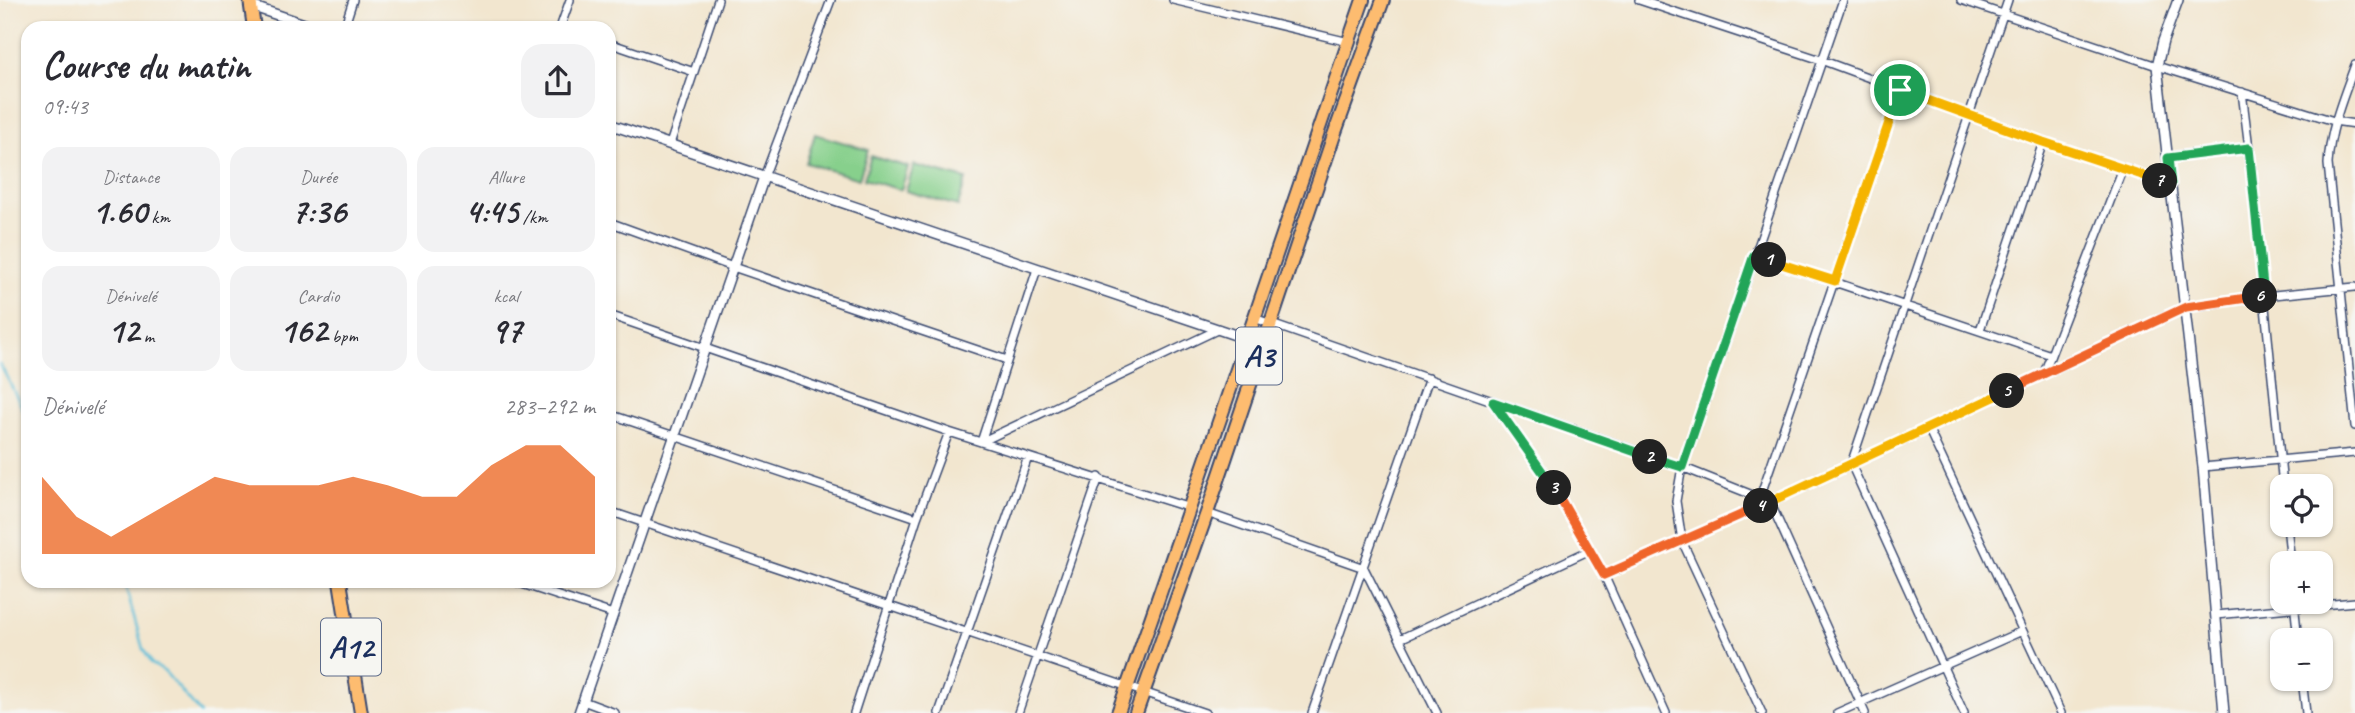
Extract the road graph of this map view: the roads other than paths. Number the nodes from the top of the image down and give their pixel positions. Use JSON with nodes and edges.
{"nodes":[{"id":1,"x":354,"y":0,"type":"edge"},
{"id":2,"x":570,"y":0,"type":"edge"},
{"id":3,"x":718,"y":0,"type":"edge"},
{"id":4,"x":831,"y":0,"type":"edge"},
{"id":5,"x":1173,"y":0,"type":"edge"},
{"id":6,"x":1363,"y":0,"type":"edge"},
{"id":7,"x":1383,"y":0,"type":"edge"},
{"id":8,"x":1639,"y":0,"type":"edge"},
{"id":9,"x":1843,"y":0,"type":"edge"},
{"id":10,"x":1961,"y":0,"type":"edge"},
{"id":11,"x":2008,"y":0,"type":"edge"},
{"id":12,"x":2178,"y":0,"type":"edge"},
{"id":13,"x":250,"y":3,"type":"edge"},
{"id":14,"x":2003,"y":14,"type":"junction"},
{"id":15,"x":253,"y":21,"type":"edge"},
{"id":16,"x":298,"y":21,"type":"edge"},
{"id":17,"x":346,"y":21,"type":"edge"},
{"id":18,"x":564,"y":21,"type":"edge"},
{"id":19,"x":1349,"y":42,"type":"junction"},
{"id":20,"x":616,"y":45,"type":"edge"},
{"id":21,"x":1821,"y":60,"type":"junction"},
{"id":22,"x":2355,"y":65,"type":"edge"},
{"id":23,"x":2157,"y":66,"type":"junction"},
{"id":24,"x":694,"y":72,"type":"junction"},
{"id":25,"x":1900,"y":90,"type":"junction"},
{"id":26,"x":2242,"y":92,"type":"junction"},
{"id":27,"x":1968,"y":115,"type":"junction"},
{"id":28,"x":2334,"y":121,"type":"junction"},
{"id":29,"x":2355,"y":124,"type":"edge"},
{"id":30,"x":616,"y":126,"type":"edge"},
{"id":31,"x":2043,"y":142,"type":"junction"},
{"id":32,"x":670,"y":144,"type":"junction"},
{"id":33,"x":2249,"y":148,"type":"junction"},
{"id":34,"x":2168,"y":158,"type":"junction"},
{"id":35,"x":2123,"y":168,"type":"junction"},
{"id":36,"x":764,"y":177,"type":"junction"},
{"id":37,"x":2171,"y":184,"type":"junction"},
{"id":38,"x":616,"y":225,"type":"edge"},
{"id":39,"x":1754,"y":255,"type":"junction"},
{"id":40,"x":733,"y":267,"type":"junction"},
{"id":41,"x":1037,"y":269,"type":"junction"},
{"id":42,"x":1835,"y":281,"type":"junction"},
{"id":43,"x":2355,"y":287,"type":"edge"},
{"id":44,"x":2340,"y":289,"type":"junction"},
{"id":45,"x":2264,"y":296,"type":"junction"},
{"id":46,"x":1904,"y":305,"type":"junction"},
{"id":47,"x":2186,"y":307,"type":"junction"},
{"id":48,"x":616,"y":317,"type":"edge"},
{"id":49,"x":1254,"y":318,"type":"junction"},
{"id":50,"x":1269,"y":324,"type":"junction"},
{"id":51,"x":1219,"y":330,"type":"junction"},
{"id":52,"x":1980,"y":330,"type":"junction"},
{"id":53,"x":1247,"y":339,"type":"junction"},
{"id":54,"x":706,"y":348,"type":"junction"},
{"id":55,"x":2051,"y":355,"type":"junction"},
{"id":56,"x":1007,"y":360,"type":"junction"},
{"id":57,"x":2044,"y":374,"type":"junction"},
{"id":58,"x":1429,"y":378,"type":"junction"},
{"id":59,"x":1493,"y":402,"type":"junction"},
{"id":60,"x":616,"y":416,"type":"edge"},
{"id":61,"x":2355,"y":426,"type":"edge"},
{"id":62,"x":1928,"y":428,"type":"junction"},
{"id":63,"x":949,"y":432,"type":"junction"},
{"id":64,"x":673,"y":436,"type":"junction"},
{"id":65,"x":981,"y":442,"type":"junction"},
{"id":66,"x":2355,"y":453,"type":"edge"},
{"id":67,"x":1028,"y":457,"type":"junction"},
{"id":68,"x":2280,"y":460,"type":"junction"},
{"id":69,"x":1851,"y":464,"type":"junction"},
{"id":70,"x":1682,"y":467,"type":"junction"},
{"id":71,"x":2203,"y":467,"type":"junction"},
{"id":72,"x":2282,"y":474,"type":"edge"},
{"id":73,"x":1099,"y":477,"type":"junction"},
{"id":74,"x":1760,"y":497,"type":"junction"},
{"id":75,"x":1770,"y":502,"type":"junction"},
{"id":76,"x":1190,"y":508,"type":"junction"},
{"id":77,"x":1207,"y":513,"type":"junction"},
{"id":78,"x":616,"y":514,"type":"edge"},
{"id":79,"x":917,"y":518,"type":"junction"},
{"id":80,"x":645,"y":524,"type":"junction"},
{"id":81,"x":1682,"y":541,"type":"junction"},
{"id":82,"x":1590,"y":550,"type":"junction"},
{"id":83,"x":1364,"y":569,"type":"junction"},
{"id":84,"x":1604,"y":575,"type":"junction"},
{"id":85,"x":341,"y":588,"type":"edge"},
{"id":86,"x":534,"y":588,"type":"edge"},
{"id":87,"x":2355,"y":602,"type":"edge"},
{"id":88,"x":2333,"y":603,"type":"edge"},
{"id":89,"x":890,"y":605,"type":"junction"},
{"id":90,"x":2270,"y":608,"type":"edge"},
{"id":91,"x":613,"y":614,"type":"junction"},
{"id":92,"x":2216,"y":615,"type":"junction"},
{"id":93,"x":966,"y":631,"type":"junction"},
{"id":94,"x":2022,"y":631,"type":"junction"},
{"id":95,"x":1400,"y":639,"type":"junction"},
{"id":96,"x":1038,"y":656,"type":"junction"},
{"id":97,"x":1942,"y":665,"type":"junction"},
{"id":98,"x":1128,"y":687,"type":"junction"},
{"id":99,"x":2303,"y":691,"type":"edge"},
{"id":100,"x":1143,"y":692,"type":"junction"},
{"id":101,"x":583,"y":701,"type":"junction"},
{"id":102,"x":1860,"y":703,"type":"junction"},
{"id":103,"x":360,"y":713,"type":"edge"},
{"id":104,"x":579,"y":713,"type":"edge"},
{"id":105,"x":615,"y":713,"type":"edge"},
{"id":106,"x":854,"y":713,"type":"edge"},
{"id":107,"x":939,"y":713,"type":"edge"},
{"id":108,"x":1018,"y":713,"type":"edge"},
{"id":109,"x":1118,"y":713,"type":"edge"},
{"id":110,"x":1136,"y":713,"type":"edge"},
{"id":111,"x":1205,"y":713,"type":"edge"},
{"id":112,"x":1312,"y":713,"type":"edge"},
{"id":113,"x":1437,"y":713,"type":"edge"},
{"id":114,"x":1666,"y":713,"type":"edge"},
{"id":115,"x":1762,"y":713,"type":"edge"},
{"id":116,"x":1837,"y":713,"type":"edge"},
{"id":117,"x":1865,"y":713,"type":"edge"},
{"id":118,"x":1964,"y":713,"type":"edge"},
{"id":119,"x":2061,"y":713,"type":"edge"},
{"id":120,"x":2224,"y":713,"type":"edge"},
{"id":121,"x":2306,"y":713,"type":"edge"}],
"edges":[{"from":1,"to":17,"type":"street"},
{"from":2,"to":18,"type":"street"},
{"from":3,"to":24,"type":"street"},
{"from":4,"to":36,"type":"street"},
{"from":5,"to":19,"type":"street"},
{"from":6,"to":19,"type":"main road","number":"A3"},
{"from":7,"to":50,"type":"main road","number":"A3"},
{"from":8,"to":21,"type":"street"},
{"from":9,"to":21,"type":"street"},
{"from":10,"to":14,"type":"street"},
{"from":11,"to":14,"type":"street"},
{"from":12,"to":23,"type":"street"},
{"from":13,"to":15,"type":"main road"},
{"from":13,"to":16,"type":"street"},
{"from":14,"to":23,"type":"street"},
{"from":14,"to":27,"type":"street"},
{"from":19,"to":49,"type":"main road","number":"A3"},
{"from":20,"to":24,"type":"street"},
{"from":21,"to":25,"type":"street"},
{"from":21,"to":39,"type":"street"},
{"from":22,"to":28,"type":"street"},
{"from":23,"to":26,"type":"street"},
{"from":23,"to":34,"type":"street"},
{"from":24,"to":32,"type":"street"},
{"from":25,"to":27,"type":"street"},
{"from":25,"to":42,"type":"street"},
{"from":26,"to":28,"type":"street"},
{"from":26,"to":33,"type":"street"},
{"from":27,"to":31,"type":"street"},
{"from":27,"to":46,"type":"street"},
{"from":28,"to":29,"type":"street"},
{"from":28,"to":44,"type":"street"},
{"from":30,"to":32,"type":"street"},
{"from":31,"to":35,"type":"street"},
{"from":31,"to":52,"type":"street"},
{"from":32,"to":36,"type":"street"},
{"from":33,"to":34,"type":"street"},
{"from":33,"to":45,"type":"street"},
{"from":34,"to":37,"type":"street"},
{"from":35,"to":37,"type":"street"},
{"from":35,"to":55,"type":"street"},
{"from":36,"to":40,"type":"street"},
{"from":36,"to":41,"type":"street"},
{"from":37,"to":47,"type":"street"},
{"from":38,"to":40,"type":"street"},
{"from":39,"to":42,"type":"street"},
{"from":39,"to":70,"type":"street"},
{"from":40,"to":54,"type":"street"},
{"from":40,"to":56,"type":"street"},
{"from":41,"to":51,"type":"street"},
{"from":41,"to":56,"type":"street"},
{"from":42,"to":46,"type":"street"},
{"from":42,"to":74,"type":"street"},
{"from":43,"to":44,"type":"street"},
{"from":44,"to":45,"type":"street"},
{"from":44,"to":61,"type":"street"},
{"from":45,"to":47,"type":"street"},
{"from":45,"to":68,"type":"street"},
{"from":46,"to":52,"type":"street"},
{"from":46,"to":69,"type":"street"},
{"from":47,"to":57,"type":"street"},
{"from":47,"to":71,"type":"street"},
{"from":48,"to":54,"type":"street"},
{"from":49,"to":50,"type":"street"},
{"from":49,"to":53,"type":"main road","number":"A3"},
{"from":50,"to":58,"type":"street"},
{"from":50,"to":77,"type":"main road","number":"A3"},
{"from":51,"to":53,"type":"street"},
{"from":51,"to":65,"type":"street"},
{"from":52,"to":55,"type":"street"},
{"from":53,"to":76,"type":"main road","number":"A3"},
{"from":54,"to":63,"type":"street"},
{"from":54,"to":64,"type":"street"},
{"from":55,"to":57,"type":"street"},
{"from":56,"to":65,"type":"street"},
{"from":57,"to":62,"type":"street"},
{"from":58,"to":59,"type":"street"},
{"from":58,"to":83,"type":"street"},
{"from":59,"to":70,"type":"street"},
{"from":59,"to":82,"type":"street"},
{"from":60,"to":64,"type":"street"},
{"from":62,"to":69,"type":"street"},
{"from":62,"to":94,"type":"street"},
{"from":63,"to":65,"type":"street"},
{"from":63,"to":79,"type":"street"},
{"from":64,"to":79,"type":"street"},
{"from":64,"to":80,"type":"street"},
{"from":65,"to":67,"type":"street"},
{"from":66,"to":68,"type":"street"},
{"from":67,"to":73,"type":"street"},
{"from":67,"to":93,"type":"street"},
{"from":68,"to":71,"type":"street"},
{"from":68,"to":72,"type":"street"},
{"from":69,"to":75,"type":"street"},
{"from":69,"to":97,"type":"street"},
{"from":70,"to":74,"type":"street"},
{"from":70,"to":81,"type":"street"},
{"from":71,"to":92,"type":"street"},
{"from":73,"to":76,"type":"street"},
{"from":73,"to":96,"type":"street"},
{"from":74,"to":75,"type":"street"},
{"from":75,"to":81,"type":"street"},
{"from":75,"to":102,"type":"street"},
{"from":76,"to":98,"type":"main road","number":"A3"},
{"from":77,"to":83,"type":"street"},
{"from":77,"to":100,"type":"main road","number":"A3"},
{"from":78,"to":80,"type":"street"},
{"from":79,"to":89,"type":"street"},
{"from":80,"to":89,"type":"street"},
{"from":80,"to":91,"type":"street"},
{"from":81,"to":84,"type":"street"},
{"from":81,"to":115,"type":"street"},
{"from":82,"to":84,"type":"street"},
{"from":82,"to":95,"type":"street"},
{"from":83,"to":95,"type":"street"},
{"from":83,"to":112,"type":"street"},
{"from":84,"to":114,"type":"street"},
{"from":85,"to":103,"type":"main road","number":"A12"},
{"from":86,"to":91,"type":"street"},
{"from":87,"to":88,"type":"street"},
{"from":89,"to":93,"type":"street"},
{"from":89,"to":106,"type":"street"},
{"from":90,"to":92,"type":"street"},
{"from":91,"to":101,"type":"street"},
{"from":92,"to":120,"type":"street"},
{"from":93,"to":96,"type":"street"},
{"from":93,"to":107,"type":"street"},
{"from":94,"to":97,"type":"street"},
{"from":94,"to":119,"type":"street"},
{"from":95,"to":113,"type":"street"},
{"from":96,"to":98,"type":"street"},
{"from":96,"to":108,"type":"street"},
{"from":97,"to":102,"type":"street"},
{"from":97,"to":118,"type":"street"},
{"from":98,"to":100,"type":"street"},
{"from":98,"to":109,"type":"main road","number":"A3"},
{"from":99,"to":121,"type":"street"},
{"from":100,"to":110,"type":"main road","number":"A3"},
{"from":100,"to":111,"type":"street"},
{"from":101,"to":104,"type":"street"},
{"from":101,"to":105,"type":"street"},
{"from":102,"to":116,"type":"street"},
{"from":102,"to":117,"type":"street"}]}
